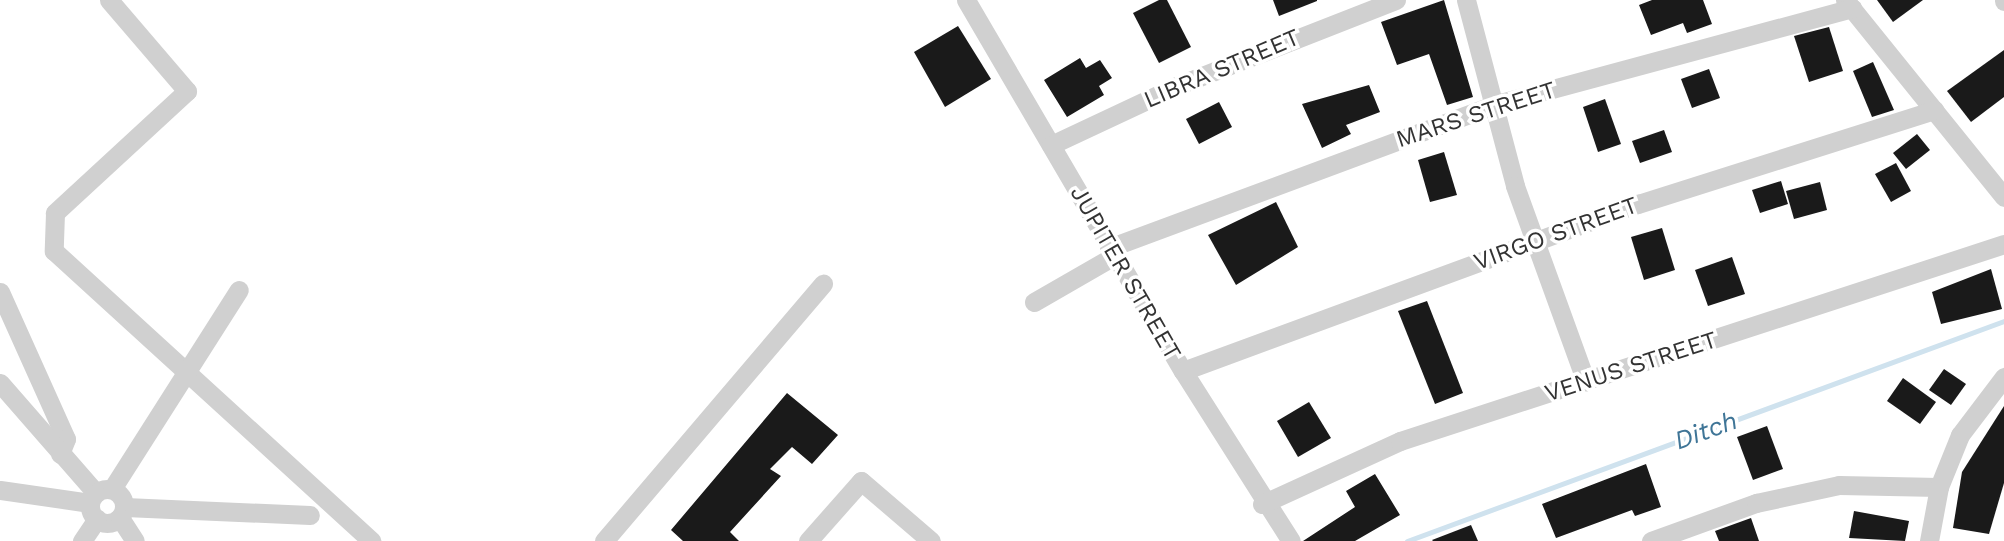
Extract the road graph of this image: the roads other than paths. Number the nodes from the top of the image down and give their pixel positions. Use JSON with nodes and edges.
{"nodes":[{"id":1,"x":109,"y":0,"type":"edge"},
{"id":2,"x":1396,"y":0,"type":"edge"},
{"id":3,"x":1466,"y":0,"type":"edge"},
{"id":4,"x":970,"y":1,"type":"edge"},
{"id":5,"x":1849,"y":4,"type":"edge"},
{"id":6,"x":1493,"y":105,"type":"junction"},
{"id":7,"x":1934,"y":110,"type":"junction"},
{"id":8,"x":1051,"y":145,"type":"junction"},
{"id":9,"x":2004,"y":197,"type":"edge"},
{"id":10,"x":1535,"y":240,"type":"junction"},
{"id":11,"x":2004,"y":244,"type":"edge"},
{"id":12,"x":1112,"y":252,"type":"junction"},
{"id":13,"x":823,"y":284,"type":"dead end"},
{"id":14,"x":239,"y":290,"type":"dead end"},
{"id":15,"x":0,"y":292,"type":"edge"},
{"id":16,"x":1034,"y":302,"type":"dead end"},
{"id":17,"x":1182,"y":371,"type":"junction"},
{"id":18,"x":187,"y":372,"type":"junction"},
{"id":19,"x":2004,"y":377,"type":"edge"},
{"id":20,"x":1586,"y":382,"type":"junction"},
{"id":21,"x":0,"y":383,"type":"edge"},
{"id":22,"x":60,"y":454,"type":"junction"},
{"id":23,"x":1939,"y":487,"type":"junction"},
{"id":24,"x":0,"y":490,"type":"edge"},
{"id":25,"x":1262,"y":503,"type":"junction"},
{"id":26,"x":107,"y":507,"type":"junction"},
{"id":27,"x":310,"y":515,"type":"dead end"},
{"id":28,"x":614,"y":537,"type":"edge"},
{"id":29,"x":82,"y":541,"type":"edge"},
{"id":30,"x":120,"y":541,"type":"edge"},
{"id":31,"x":135,"y":541,"type":"edge"},
{"id":32,"x":372,"y":541,"type":"edge"},
{"id":33,"x":808,"y":541,"type":"edge"},
{"id":34,"x":931,"y":541,"type":"edge"},
{"id":35,"x":1291,"y":541,"type":"edge"},
{"id":36,"x":1651,"y":541,"type":"edge"},
{"id":37,"x":1930,"y":541,"type":"edge"}],
"edges":[{"from":1,"to":18,"type":"street"},
{"from":2,"to":8,"type":"street","name":"LIBRA STREET"},
{"from":3,"to":6,"type":"street"},
{"from":4,"to":8,"type":"street","name":"JUPITER STREET"},
{"from":5,"to":6,"type":"street","name":"MARS STREET"},
{"from":5,"to":7,"type":"street"},
{"from":6,"to":10,"type":"street"},
{"from":6,"to":12,"type":"street","name":"MARS STREET"},
{"from":7,"to":9,"type":"street"},
{"from":7,"to":10,"type":"street","name":"VIRGO STREET"},
{"from":8,"to":12,"type":"street","name":"JUPITER STREET"},
{"from":10,"to":17,"type":"street","name":"VIRGO STREET"},
{"from":10,"to":20,"type":"street"},
{"from":11,"to":20,"type":"street","name":"VENUS STREET"},
{"from":12,"to":16,"type":"street","name":"MARS STREET"},
{"from":12,"to":17,"type":"street","name":"JUPITER STREET"},
{"from":13,"to":28,"type":"street"},
{"from":14,"to":18,"type":"street"},
{"from":15,"to":22,"type":"street"},
{"from":17,"to":25,"type":"street","name":"JUPITER STREET"},
{"from":18,"to":26,"type":"street"},
{"from":18,"to":32,"type":"street"},
{"from":19,"to":23,"type":"street"},
{"from":20,"to":25,"type":"street","name":"VENUS STREET"},
{"from":21,"to":22,"type":"street"},
{"from":22,"to":26,"type":"street"},
{"from":23,"to":36,"type":"street"},
{"from":23,"to":37,"type":"street"},
{"from":24,"to":26,"type":"street"},
{"from":25,"to":35,"type":"street","name":"JUPITER STREET"},
{"from":26,"to":27,"type":"street"},
{"from":26,"to":29,"type":"street"},
{"from":26,"to":30,"type":"street"},
{"from":26,"to":31,"type":"street"},
{"from":33,"to":34,"type":"street"}]}
